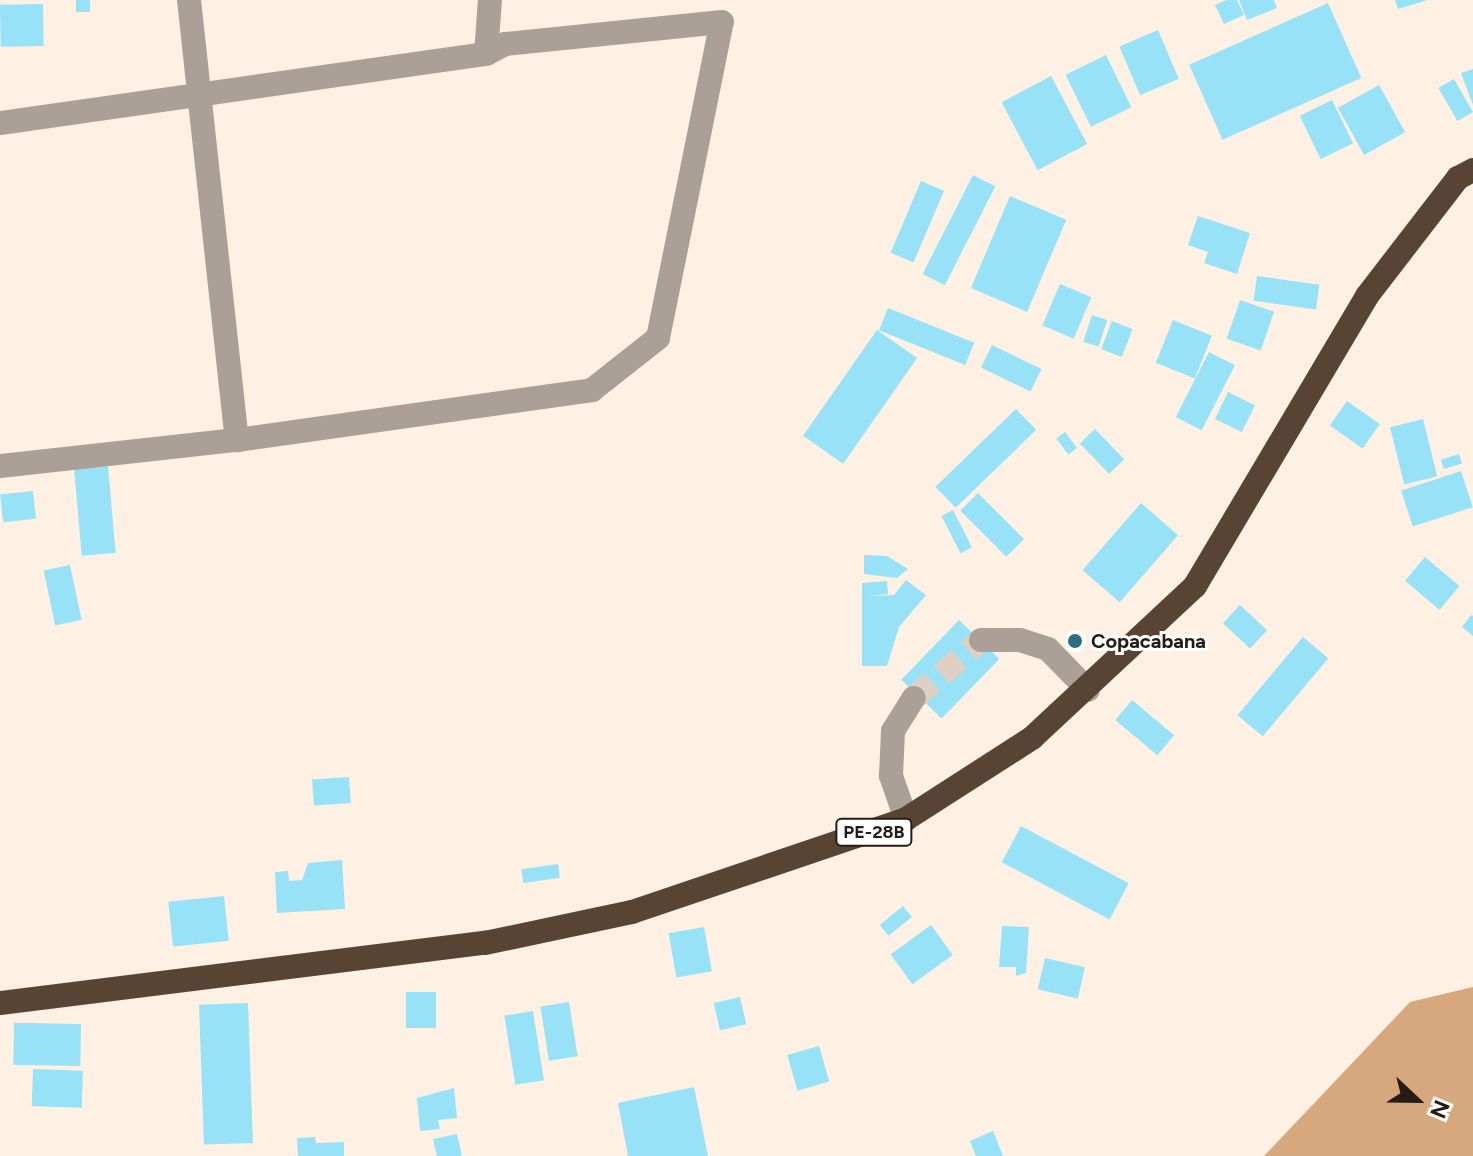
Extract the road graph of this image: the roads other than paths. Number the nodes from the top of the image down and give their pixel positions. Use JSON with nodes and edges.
{"nodes":[{"id":1,"x":189,"y":0,"type":"edge"},
{"id":2,"x":490,"y":0,"type":"edge"},
{"id":3,"x":486,"y":54,"type":"junction"},
{"id":4,"x":199,"y":91,"type":"junction"},
{"id":5,"x":0,"y":123,"type":"edge"},
{"id":6,"x":1473,"y":170,"type":"edge"},
{"id":7,"x":237,"y":440,"type":"junction"},
{"id":8,"x":0,"y":466,"type":"edge"},
{"id":9,"x":981,"y":640,"type":"tunnel mouth"},
{"id":10,"x":1088,"y":690,"type":"junction"},
{"id":11,"x":914,"y":698,"type":"tunnel mouth"},
{"id":12,"x":906,"y":819,"type":"junction"},
{"id":13,"x":0,"y":1003,"type":"edge"}],
"edges":[{"from":1,"to":4,"type":"street"},
{"from":2,"to":3,"type":"street"},
{"from":3,"to":4,"type":"street"},
{"from":3,"to":7,"type":"street"},
{"from":4,"to":5,"type":"street"},
{"from":4,"to":7,"type":"street"},
{"from":6,"to":10,"type":"highway","number":"PE-28B"},
{"from":7,"to":8,"type":"street"},
{"from":9,"to":10,"type":"street"},
{"from":10,"to":12,"type":"highway","number":"PE-28B"},
{"from":11,"to":12,"type":"street"},
{"from":12,"to":13,"type":"highway","number":"PE-28B"}]}
